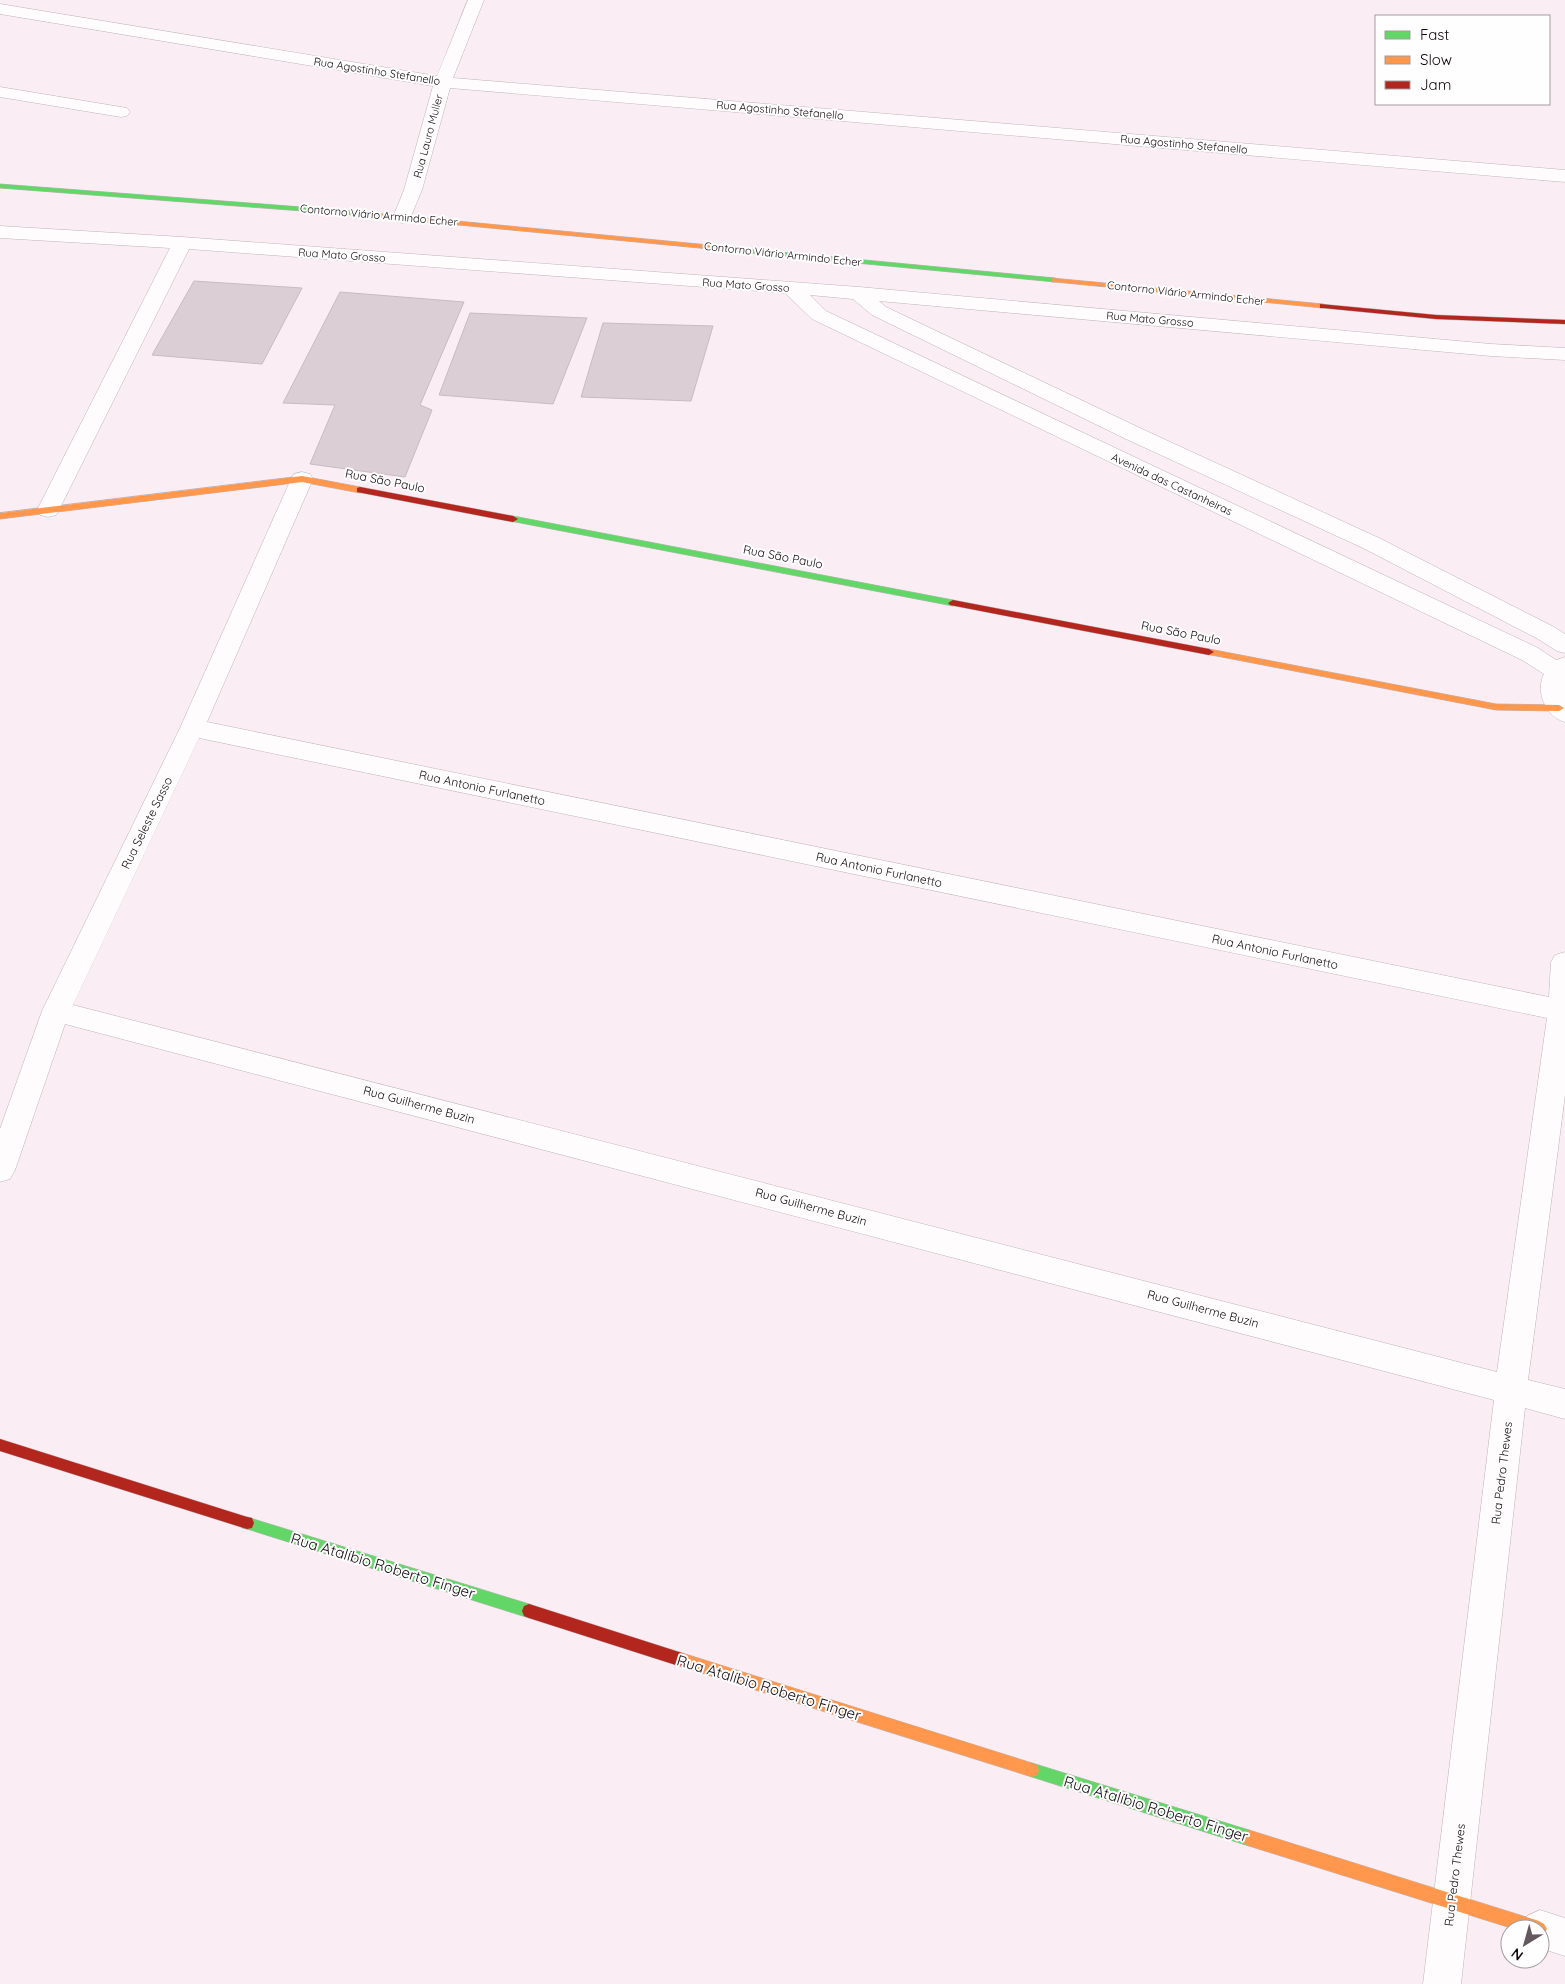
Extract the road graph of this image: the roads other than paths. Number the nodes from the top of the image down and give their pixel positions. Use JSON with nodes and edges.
{"nodes":[{"id":1,"x":476,"y":0,"type":"edge"},
{"id":2,"x":0,"y":9,"type":"edge"},
{"id":3,"x":443,"y":82,"type":"junction"},
{"id":4,"x":0,"y":92,"type":"edge"},
{"id":5,"x":122,"y":112,"type":"dead end"},
{"id":6,"x":1565,"y":176,"type":"edge"},
{"id":7,"x":0,"y":186,"type":"edge"},
{"id":8,"x":402,"y":217,"type":"junction"},
{"id":9,"x":0,"y":232,"type":"edge"},
{"id":10,"x":182,"y":243,"type":"junction"},
{"id":11,"x":792,"y":289,"type":"junction"},
{"id":12,"x":859,"y":292,"type":"junction"},
{"id":13,"x":1565,"y":322,"type":"edge"},
{"id":14,"x":1565,"y":354,"type":"edge"},
{"id":15,"x":302,"y":479,"type":"junction"},
{"id":16,"x":48,"y":510,"type":"junction"},
{"id":17,"x":0,"y":516,"type":"edge"},
{"id":18,"x":1565,"y":645,"type":"edge"},
{"id":19,"x":1561,"y":668,"type":"edge"},
{"id":20,"x":1562,"y":711,"type":"edge"},
{"id":21,"x":192,"y":728,"type":"junction"},
{"id":22,"x":1565,"y":962,"type":"edge"},
{"id":23,"x":56,"y":1011,"type":"junction"},
{"id":24,"x":1563,"y":1011,"type":"edge"},
{"id":25,"x":0,"y":1170,"type":"edge"},
{"id":26,"x":1511,"y":1389,"type":"junction"},
{"id":27,"x":1565,"y":1404,"type":"edge"},
{"id":28,"x":0,"y":1445,"type":"edge"},
{"id":29,"x":1452,"y":1903,"type":"junction"},
{"id":30,"x":1506,"y":1919,"type":"edge"},
{"id":31,"x":1550,"y":1932,"type":"edge"},
{"id":32,"x":1565,"y":1937,"type":"edge"},
{"id":33,"x":1442,"y":1984,"type":"edge"}],
"edges":[{"from":1,"to":3,"type":"street","name":"Rua Lauro Muller"},
{"from":2,"to":3,"type":"street","name":"Rua Agostinho Stefanello"},
{"from":3,"to":6,"type":"street","name":"Rua Agostinho Stefanello"},
{"from":3,"to":8,"type":"street","name":"Rua Lauro Muller"},
{"from":4,"to":5,"type":"street"},
{"from":7,"to":8,"type":"main road","name":"Contorno Viário Armindo Echer"},
{"from":8,"to":13,"type":"main road","name":"Contorno Viário Armindo Echer"},
{"from":9,"to":10,"type":"street","name":"Rua Mato Grosso"},
{"from":10,"to":11,"type":"street","name":"Rua Mato Grosso"},
{"from":10,"to":16,"type":"street"},
{"from":11,"to":12,"type":"street","name":"Rua Mato Grosso"},
{"from":11,"to":19,"type":"street","name":"Avenida das Castanheiras"},
{"from":12,"to":14,"type":"street","name":"Rua Mato Grosso"},
{"from":12,"to":18,"type":"street"},
{"from":15,"to":16,"type":"main road","name":"Rua São Paulo"},
{"from":15,"to":20,"type":"main road","name":"Rua São Paulo"},
{"from":15,"to":21,"type":"street","name":"Rua Seleste Sasso"},
{"from":16,"to":17,"type":"main road","name":"Rua São Paulo"},
{"from":19,"to":20,"type":"street"},
{"from":21,"to":23,"type":"street","name":"Rua Seleste Sasso"},
{"from":21,"to":24,"type":"street","name":"Rua Antonio Furlanetto"},
{"from":22,"to":24,"type":"street","name":"Rua Pedro Thewes"},
{"from":23,"to":25,"type":"street","name":"Rua Seleste Sasso"},
{"from":23,"to":26,"type":"street","name":"Rua Guilherme Buzin"},
{"from":24,"to":26,"type":"street","name":"Rua Pedro Thewes"},
{"from":26,"to":27,"type":"street","name":"Rua Guilherme Buzin"},
{"from":26,"to":29,"type":"street","name":"Rua Pedro Thewes"},
{"from":28,"to":29,"type":"main road","name":"Rua Atalíbio Roberto Finger"},
{"from":29,"to":30,"type":"main road","name":"Rua Atalíbio Roberto Finger"},
{"from":29,"to":33,"type":"street","name":"Rua Pedro Thewes"},
{"from":31,"to":32,"type":"street","name":"Rua Atalíbio Roberto Finger"}]}
